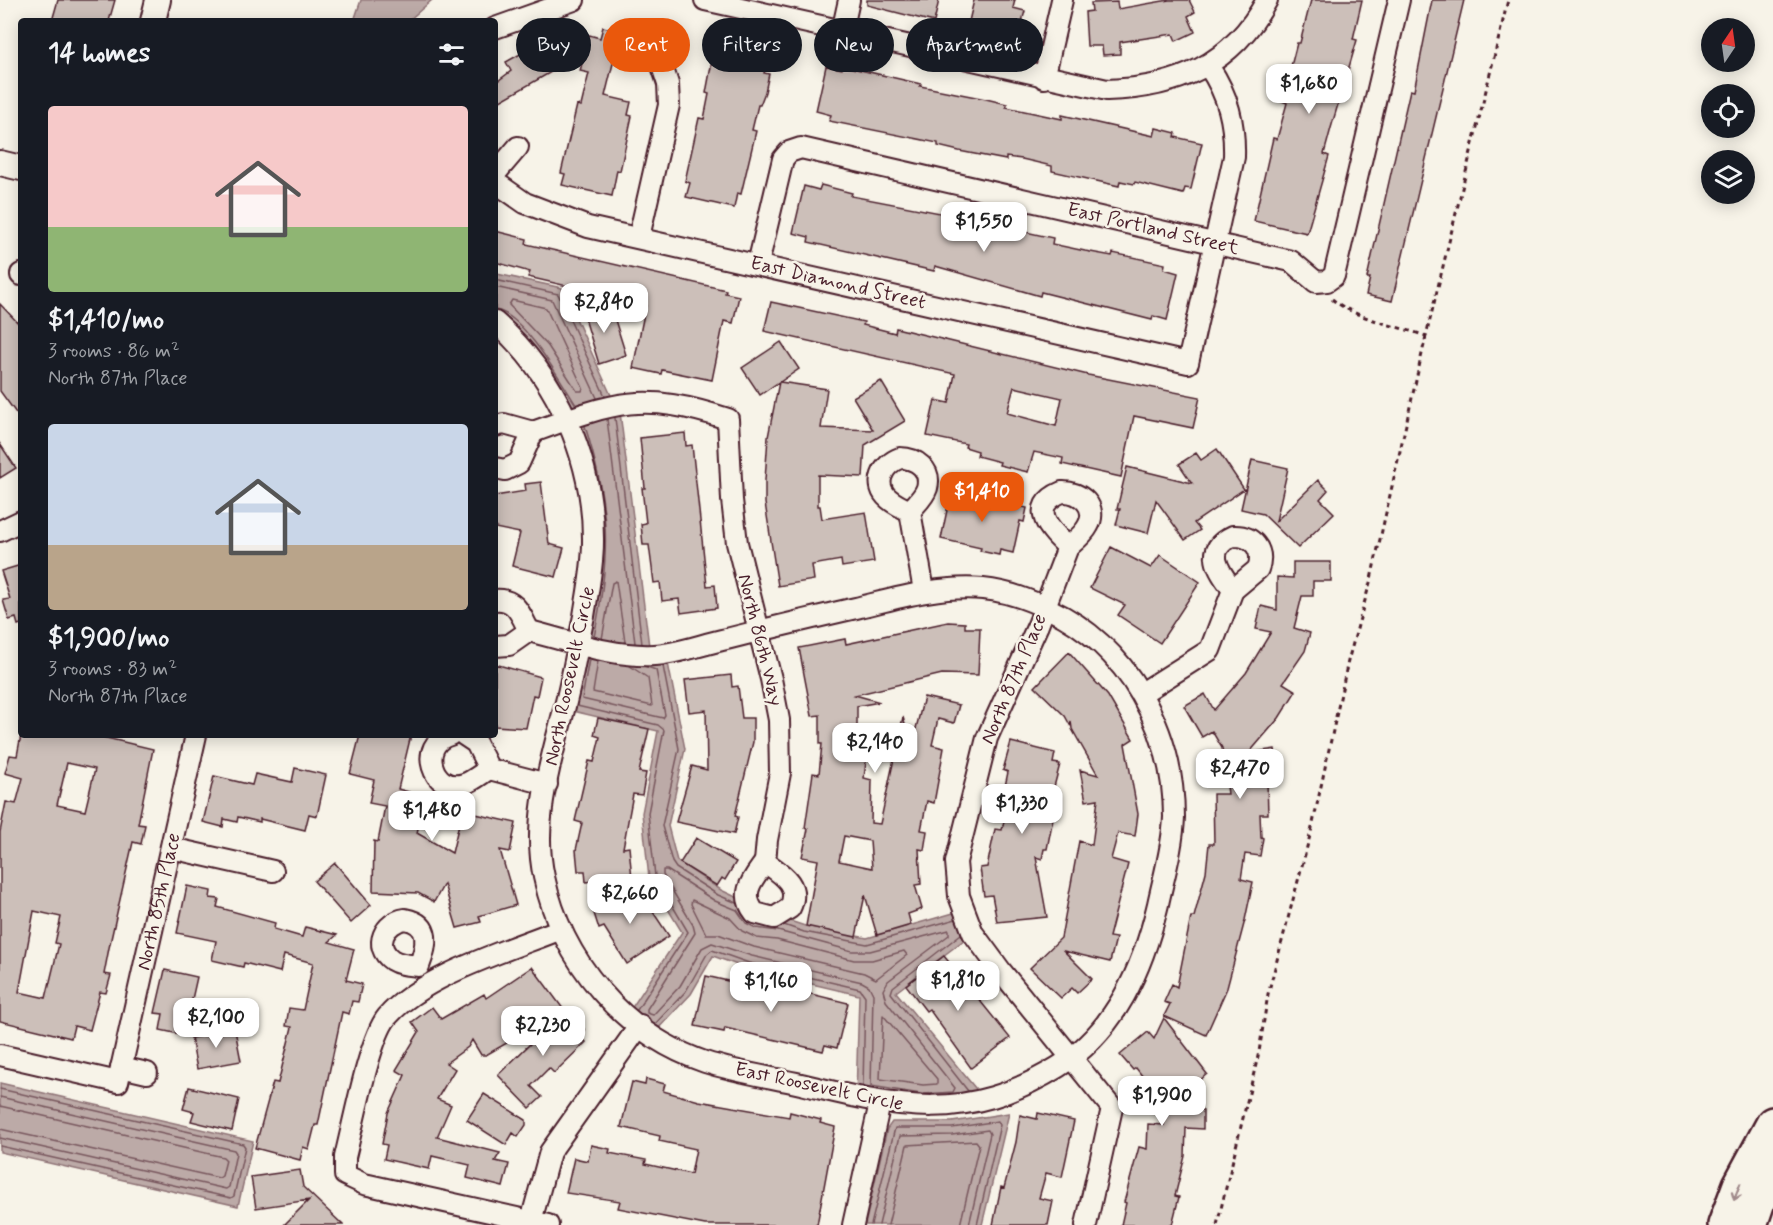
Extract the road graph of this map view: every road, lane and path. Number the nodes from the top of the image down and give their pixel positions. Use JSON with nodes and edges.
{"nodes":[{"id":1,"x":158,"y":0,"type":"edge"},
{"id":2,"x":574,"y":0,"type":"edge"},
{"id":3,"x":705,"y":0,"type":"edge"},
{"id":4,"x":849,"y":0,"type":"edge"},
{"id":5,"x":1062,"y":0,"type":"edge"},
{"id":6,"x":1267,"y":0,"type":"edge"},
{"id":7,"x":1399,"y":0,"type":"edge"},
{"id":8,"x":1508,"y":0,"type":"edge"},
{"id":9,"x":154,"y":18,"type":"edge"},
{"id":10,"x":845,"y":18,"type":"edge"},
{"id":11,"x":814,"y":25,"type":"edge"},
{"id":12,"x":498,"y":27,"type":"edge"},
{"id":13,"x":894,"y":44,"type":"edge"},
{"id":14,"x":1209,"y":67,"type":"junction"},
{"id":15,"x":664,"y":72,"type":"edge"},
{"id":16,"x":1044,"y":78,"type":"junction"},
{"id":17,"x":518,"y":147,"type":"dead end"},
{"id":18,"x":0,"y":163,"type":"edge"},
{"id":19,"x":18,"y":167,"type":"edge"},
{"id":20,"x":498,"y":170,"type":"edge"},
{"id":21,"x":498,"y":184,"type":"edge"},
{"id":22,"x":639,"y":237,"type":"junction"},
{"id":23,"x":1216,"y":243,"type":"junction"},
{"id":24,"x":758,"y":264,"type":"junction"},
{"id":25,"x":1334,"y":276,"type":"junction"},
{"id":26,"x":498,"y":325,"type":"edge"},
{"id":27,"x":1426,"y":336,"type":"junction"},
{"id":28,"x":568,"y":419,"type":"junction"},
{"id":29,"x":498,"y":425,"type":"edge"},
{"id":30,"x":533,"y":432,"type":"junction"},
{"id":31,"x":498,"y":469,"type":"edge"},
{"id":32,"x":910,"y":511,"type":"dead end"},
{"id":33,"x":18,"y":522,"type":"edge"},
{"id":34,"x":0,"y":531,"type":"edge"},
{"id":35,"x":1068,"y":547,"type":"dead end"},
{"id":36,"x":1233,"y":590,"type":"dead end"},
{"id":37,"x":924,"y":591,"type":"junction"},
{"id":38,"x":498,"y":600,"type":"edge"},
{"id":39,"x":1045,"y":607,"type":"junction"},
{"id":40,"x":529,"y":631,"type":"junction"},
{"id":41,"x":758,"y":631,"type":"junction"},
{"id":42,"x":579,"y":643,"type":"junction"},
{"id":43,"x":498,"y":646,"type":"edge"},
{"id":44,"x":1142,"y":693,"type":"junction"},
{"id":45,"x":195,"y":738,"type":"edge"},
{"id":46,"x":444,"y":738,"type":"edge"},
{"id":47,"x":468,"y":738,"type":"edge"},
{"id":48,"x":489,"y":769,"type":"junction"},
{"id":49,"x":547,"y":784,"type":"junction"},
{"id":50,"x":171,"y":848,"type":"junction"},
{"id":51,"x":765,"y":862,"type":"dead end"},
{"id":52,"x":273,"y":872,"type":"dead end"},
{"id":53,"x":561,"y":929,"type":"junction"},
{"id":54,"x":419,"y":966,"type":"dead end"},
{"id":55,"x":430,"y":983,"type":"junction"},
{"id":56,"x":640,"y":1025,"type":"junction"},
{"id":57,"x":0,"y":1055,"type":"edge"},
{"id":58,"x":1071,"y":1059,"type":"junction"},
{"id":59,"x":147,"y":1073,"type":"dead end"},
{"id":60,"x":119,"y":1075,"type":"junction"},
{"id":61,"x":880,"y":1103,"type":"junction"},
{"id":62,"x":1773,"y":1124,"type":"edge"},
{"id":63,"x":1773,"y":1159,"type":"edge"},
{"id":64,"x":539,"y":1223,"type":"edge"},
{"id":65,"x":853,"y":1225,"type":"edge"},
{"id":66,"x":1086,"y":1225,"type":"edge"},
{"id":67,"x":1217,"y":1225,"type":"edge"},
{"id":68,"x":1725,"y":1225,"type":"edge"},
{"id":69,"x":1750,"y":1225,"type":"edge"}],
"edges":[{"from":1,"to":9,"type":"street"},
{"from":2,"to":12,"type":"street"},
{"from":3,"to":11,"type":"street"},
{"from":4,"to":10,"type":"street"},
{"from":5,"to":16,"type":"street"},
{"from":6,"to":14,"type":"street"},
{"from":7,"to":25,"type":"street"},
{"from":8,"to":27,"type":"path"},
{"from":13,"to":16,"type":"street"},
{"from":14,"to":16,"type":"street"},
{"from":14,"to":23,"type":"street"},
{"from":15,"to":22,"type":"street"},
{"from":17,"to":20,"type":"street"},
{"from":18,"to":19,"type":"street"},
{"from":21,"to":22,"type":"street","name":"East Diamond Street"},
{"from":22,"to":24,"type":"street","name":"East Diamond Street"},
{"from":23,"to":24,"type":"street","name":"East Portland Street"},
{"from":23,"to":24,"type":"street","name":"East Diamond Street"},
{"from":23,"to":25,"type":"street","name":"East Portland Street"},
{"from":25,"to":27,"type":"path"},
{"from":26,"to":28,"type":"street","name":"North Roosevelt Circle"},
{"from":27,"to":67,"type":"path"},
{"from":28,"to":30,"type":"street"},
{"from":28,"to":41,"type":"street","name":"North 86th Way"},
{"from":28,"to":42,"type":"street","name":"North Roosevelt Circle"},
{"from":29,"to":30,"type":"street"},
{"from":30,"to":31,"type":"street"},
{"from":32,"to":37,"type":"street"},
{"from":33,"to":34,"type":"street"},
{"from":35,"to":39,"type":"street","name":"North 87th Place"},
{"from":36,"to":44,"type":"street"},
{"from":37,"to":39,"type":"street"},
{"from":37,"to":41,"type":"street"},
{"from":38,"to":40,"type":"street"},
{"from":39,"to":44,"type":"street"},
{"from":39,"to":58,"type":"street","name":"North 87th Place"},
{"from":40,"to":42,"type":"street"},
{"from":40,"to":43,"type":"street"},
{"from":41,"to":42,"type":"street"},
{"from":41,"to":51,"type":"street","name":"North 86th Way"},
{"from":42,"to":49,"type":"street","name":"North Roosevelt Circle"},
{"from":44,"to":58,"type":"street"},
{"from":45,"to":50,"type":"street","name":"North 85th Place"},
{"from":46,"to":48,"type":"street"},
{"from":47,"to":48,"type":"street"},
{"from":48,"to":49,"type":"street"},
{"from":49,"to":53,"type":"street","name":"North Roosevelt Circle"},
{"from":50,"to":52,"type":"street"},
{"from":50,"to":60,"type":"street","name":"North 85th Place"},
{"from":53,"to":55,"type":"street"},
{"from":53,"to":56,"type":"street","name":"North Roosevelt Circle"},
{"from":54,"to":55,"type":"street"},
{"from":55,"to":64,"type":"street"},
{"from":56,"to":61,"type":"street","name":"East Roosevelt Circle"},
{"from":56,"to":64,"type":"street"},
{"from":57,"to":60,"type":"street"},
{"from":58,"to":61,"type":"street","name":"East Roosevelt Circle"},
{"from":58,"to":66,"type":"street","name":"North 87th Place"},
{"from":59,"to":60,"type":"street"},
{"from":61,"to":65,"type":"street"},
{"from":62,"to":68,"type":"highway","one_way":true},
{"from":63,"to":69,"type":"highway"}]}
